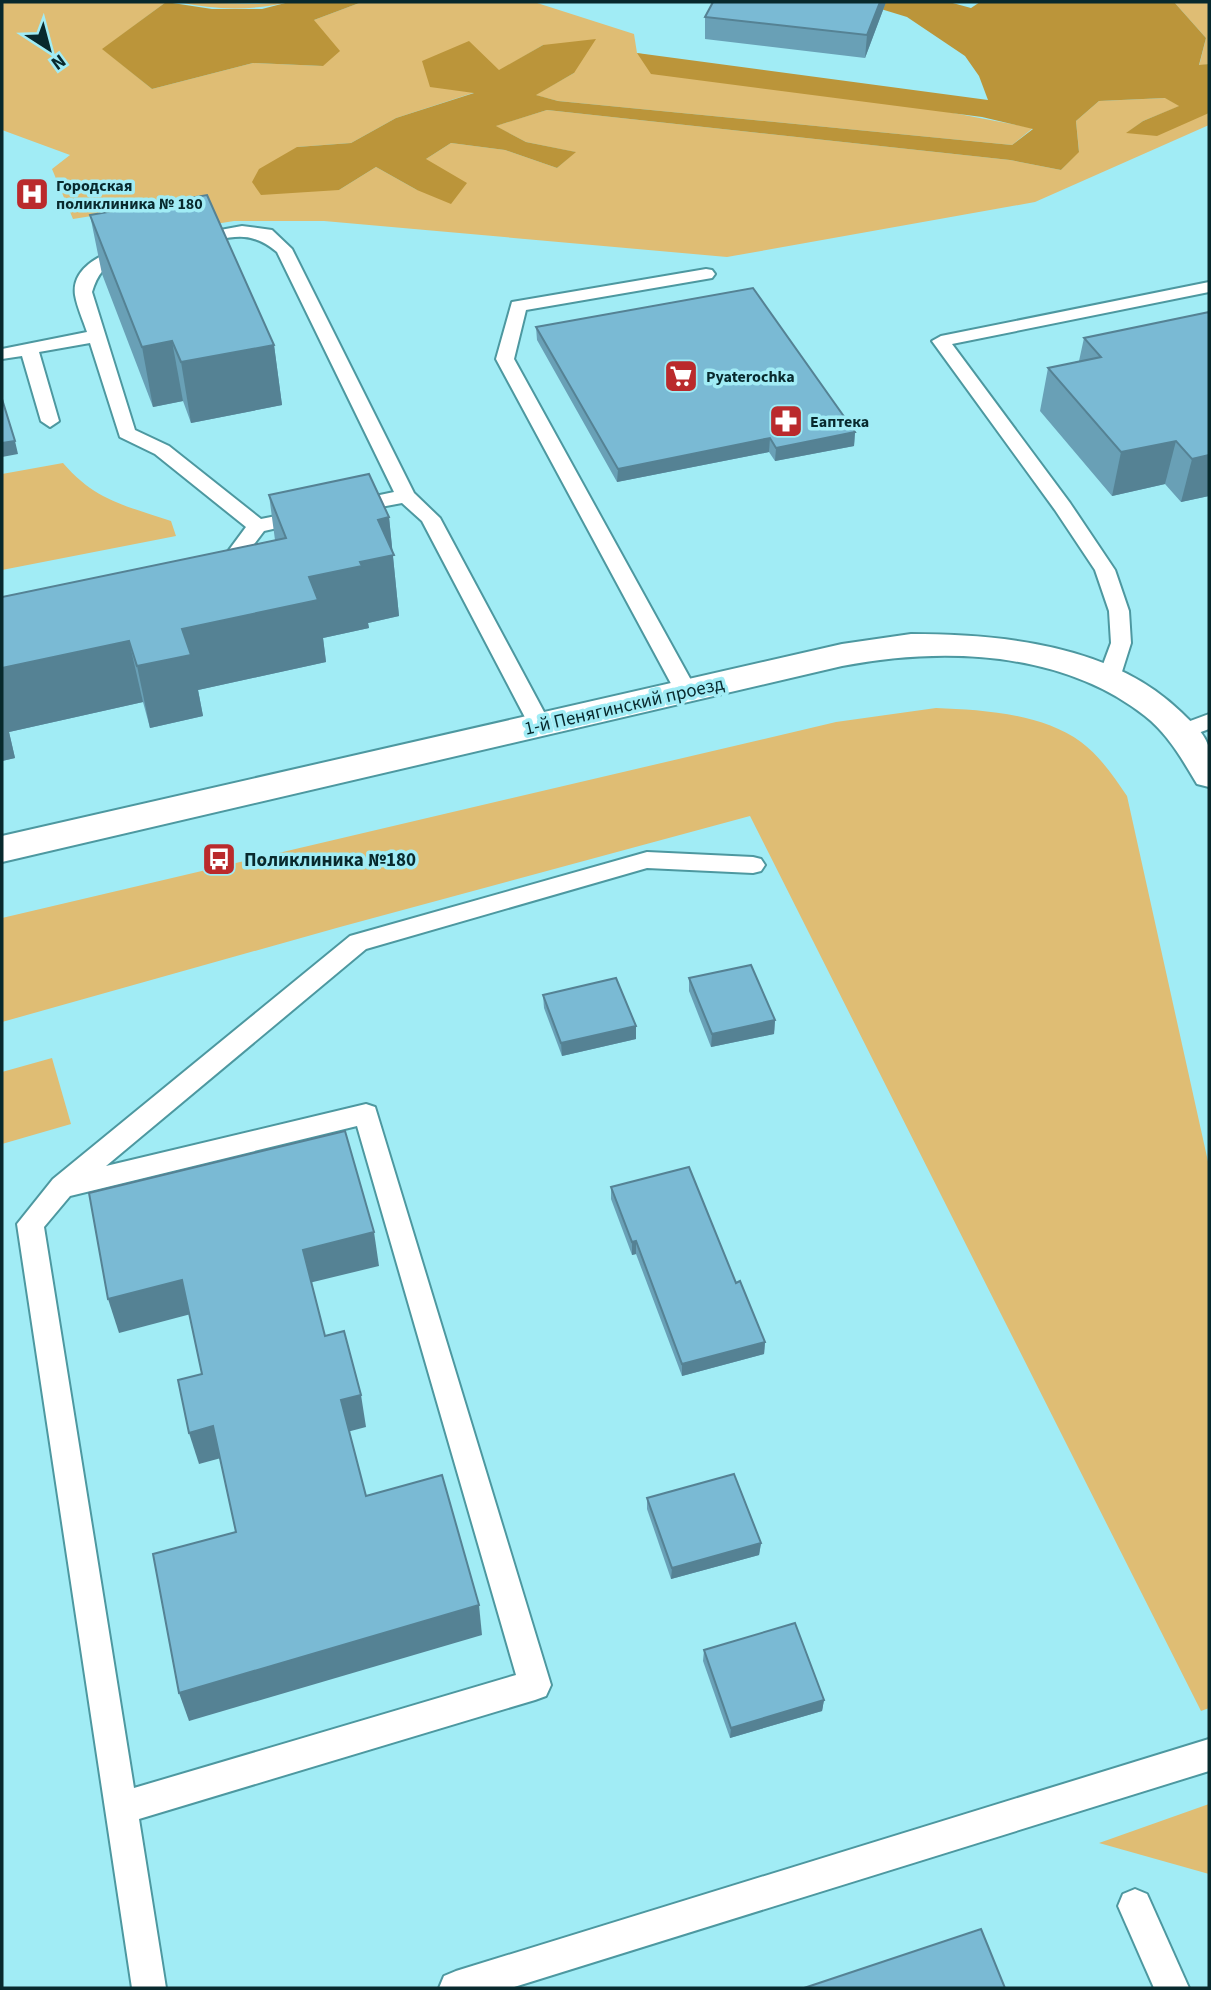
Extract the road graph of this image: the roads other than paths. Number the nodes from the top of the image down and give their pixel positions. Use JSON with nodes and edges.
{"nodes":[{"id":1,"x":174,"y":243,"type":"edge"},
{"id":2,"x":147,"y":248,"type":"edge"},
{"id":3,"x":706,"y":274,"type":"dead end"},
{"id":4,"x":1209,"y":287,"type":"edge"},
{"id":5,"x":96,"y":336,"type":"junction"},
{"id":6,"x":29,"y":349,"type":"junction"},
{"id":7,"x":2,"y":354,"type":"edge"},
{"id":8,"x":50,"y":421,"type":"dead end"},
{"id":9,"x":406,"y":496,"type":"junction"},
{"id":10,"x":257,"y":526,"type":"junction"},
{"id":11,"x":205,"y":580,"type":"edge"},
{"id":12,"x":1109,"y":678,"type":"junction"},
{"id":13,"x":686,"y":691,"type":"junction"},
{"id":14,"x":540,"y":725,"type":"junction"},
{"id":15,"x":1196,"y":726,"type":"edge"},
{"id":16,"x":1209,"y":775,"type":"edge"},
{"id":17,"x":2,"y":849,"type":"edge"},
{"id":18,"x":753,"y":865,"type":"dead end"},
{"id":19,"x":62,"y":1187,"type":"junction"},
{"id":20,"x":1209,"y":1755,"type":"edge"},
{"id":21,"x":121,"y":1808,"type":"junction"},
{"id":22,"x":1135,"y":1906,"type":"dead end"},
{"id":23,"x":516,"y":1979,"type":"edge"},
{"id":24,"x":149,"y":1988,"type":"edge"},
{"id":25,"x":456,"y":1988,"type":"edge"},
{"id":26,"x":1172,"y":1988,"type":"edge"}],
"edges":[{"from":1,"to":9,"type":"lane"},
{"from":2,"to":5,"type":"lane"},
{"from":3,"to":13,"type":"lane"},
{"from":4,"to":12,"type":"lane"},
{"from":5,"to":6,"type":"lane"},
{"from":5,"to":10,"type":"lane"},
{"from":6,"to":7,"type":"lane"},
{"from":6,"to":8,"type":"lane"},
{"from":9,"to":10,"type":"lane"},
{"from":9,"to":14,"type":"lane"},
{"from":10,"to":11,"type":"lane"},
{"from":12,"to":13,"type":"street","name":"1-й Пенягинский проезд"},
{"from":12,"to":15,"type":"street","name":"1-й Пенягинский проезд"},
{"from":13,"to":14,"type":"street","name":"1-й Пенягинский проезд"},
{"from":14,"to":17,"type":"street","name":"1-й Пенягинский проезд"},
{"from":15,"to":16,"type":"street","name":"1-й Пенягинский проезд"},
{"from":18,"to":19,"type":"lane"},
{"from":19,"to":21,"type":"lane"},
{"from":19,"to":21,"type":"lane"},
{"from":20,"to":23,"type":"lane"},
{"from":21,"to":24,"type":"lane"},
{"from":22,"to":26,"type":"lane"},
{"from":23,"to":25,"type":"lane"}]}
